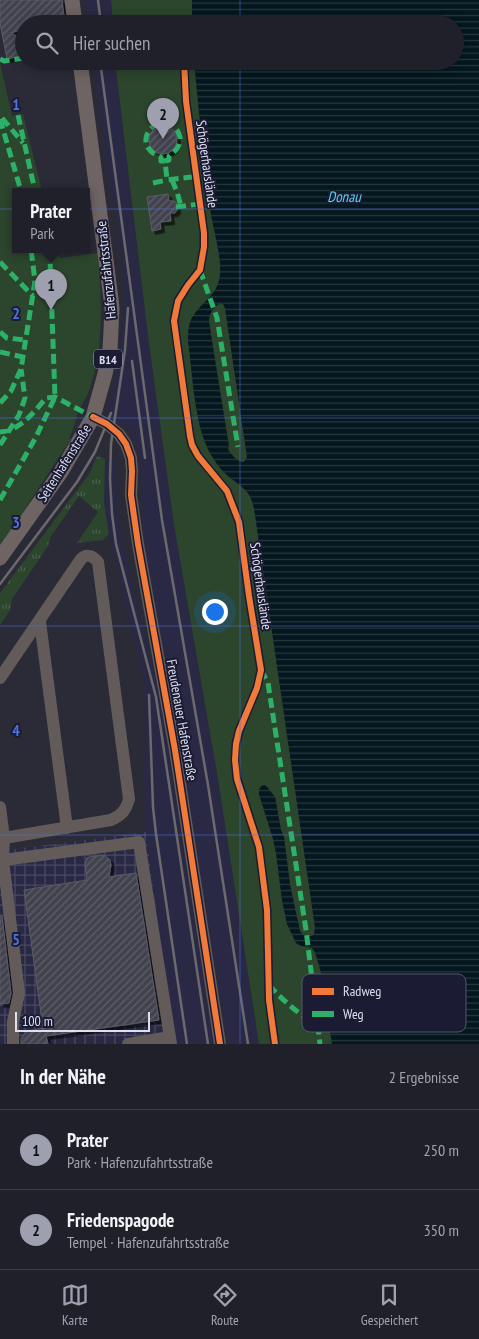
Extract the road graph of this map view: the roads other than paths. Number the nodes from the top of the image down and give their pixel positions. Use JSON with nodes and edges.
{"nodes":[{"id":1,"x":72,"y":0,"type":"edge"},
{"id":2,"x":74,"y":15,"type":"edge"},
{"id":3,"x":81,"y":70,"type":"edge"},
{"id":4,"x":93,"y":417,"type":"junction"},
{"id":5,"x":0,"y":558,"type":"edge"},
{"id":6,"x":40,"y":622,"type":"junction"},
{"id":7,"x":0,"y":678,"type":"edge"},
{"id":8,"x":0,"y":807,"type":"edge"},
{"id":9,"x":67,"y":828,"type":"junction"},
{"id":10,"x":4,"y":838,"type":"junction"},
{"id":11,"x":3,"y":860,"type":"junction"},
{"id":12,"x":171,"y":1041,"type":"edge"},
{"id":13,"x":13,"y":1044,"type":"edge"},
{"id":14,"x":128,"y":1044,"type":"edge"},
{"id":15,"x":220,"y":1044,"type":"edge"}],
"edges":[{"from":1,"to":2,"type":"main road"},
{"from":3,"to":4,"type":"main road","name":"Hafenzufahrtsstraße","number":"B14"},
{"from":4,"to":5,"type":"main road","name":"Seitenhafenstraße","number":"B14"},
{"from":4,"to":15,"type":"street","name":"Freudenauer Hafenstraße"},
{"from":6,"to":7,"type":"street"},
{"from":6,"to":9,"type":"street"},
{"from":6,"to":9,"type":"street"},
{"from":8,"to":10,"type":"street"},
{"from":9,"to":10,"type":"street"},
{"from":10,"to":11,"type":"street"},
{"from":11,"to":12,"type":"street"},
{"from":11,"to":13,"type":"street"},
{"from":12,"to":14,"type":"street"}]}
